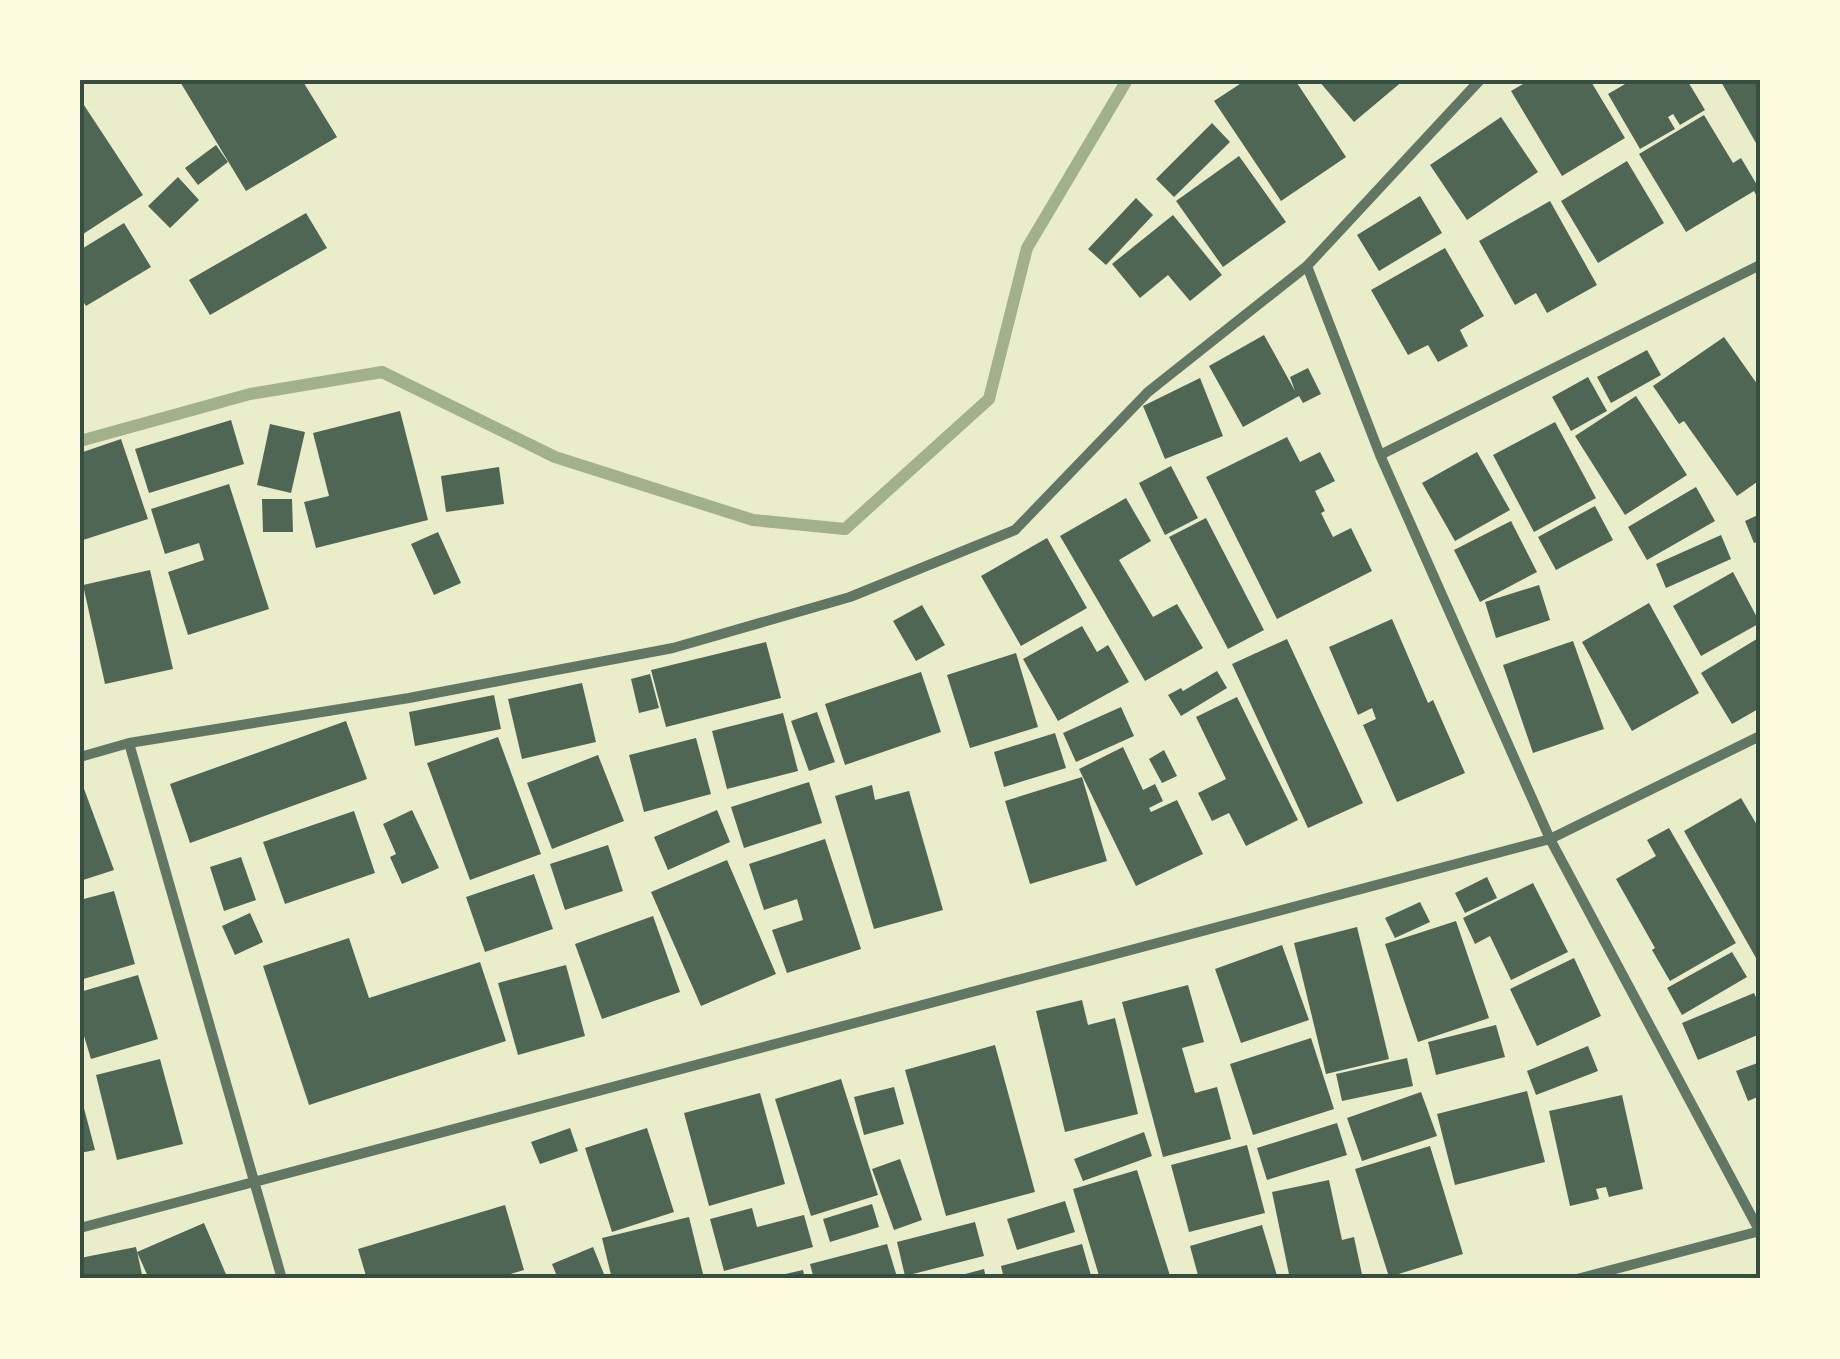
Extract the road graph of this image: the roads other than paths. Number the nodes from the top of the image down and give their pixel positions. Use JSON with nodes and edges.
{"nodes":[{"id":1,"x":1480,"y":80,"type":"edge"},
{"id":2,"x":1760,"y":264,"type":"edge"},
{"id":3,"x":1306,"y":266,"type":"junction"},
{"id":4,"x":1380,"y":455,"type":"junction"},
{"id":5,"x":1760,"y":736,"type":"edge"},
{"id":6,"x":129,"y":743,"type":"junction"},
{"id":7,"x":80,"y":757,"type":"edge"},
{"id":8,"x":1550,"y":840,"type":"junction"},
{"id":9,"x":255,"y":1180,"type":"junction"},
{"id":10,"x":80,"y":1228,"type":"edge"},
{"id":11,"x":1760,"y":1231,"type":"edge"},
{"id":12,"x":282,"y":1279,"type":"edge"},
{"id":13,"x":1577,"y":1279,"type":"edge"}],
"edges":[{"from":1,"to":3,"type":"street"},
{"from":2,"to":4,"type":"street"},
{"from":3,"to":4,"type":"street"},
{"from":3,"to":6,"type":"street"},
{"from":4,"to":8,"type":"street"},
{"from":5,"to":8,"type":"street"},
{"from":6,"to":7,"type":"street"},
{"from":6,"to":9,"type":"street"},
{"from":8,"to":9,"type":"street"},
{"from":8,"to":11,"type":"street"},
{"from":9,"to":10,"type":"street"},
{"from":9,"to":12,"type":"street"},
{"from":11,"to":13,"type":"street"}]}
